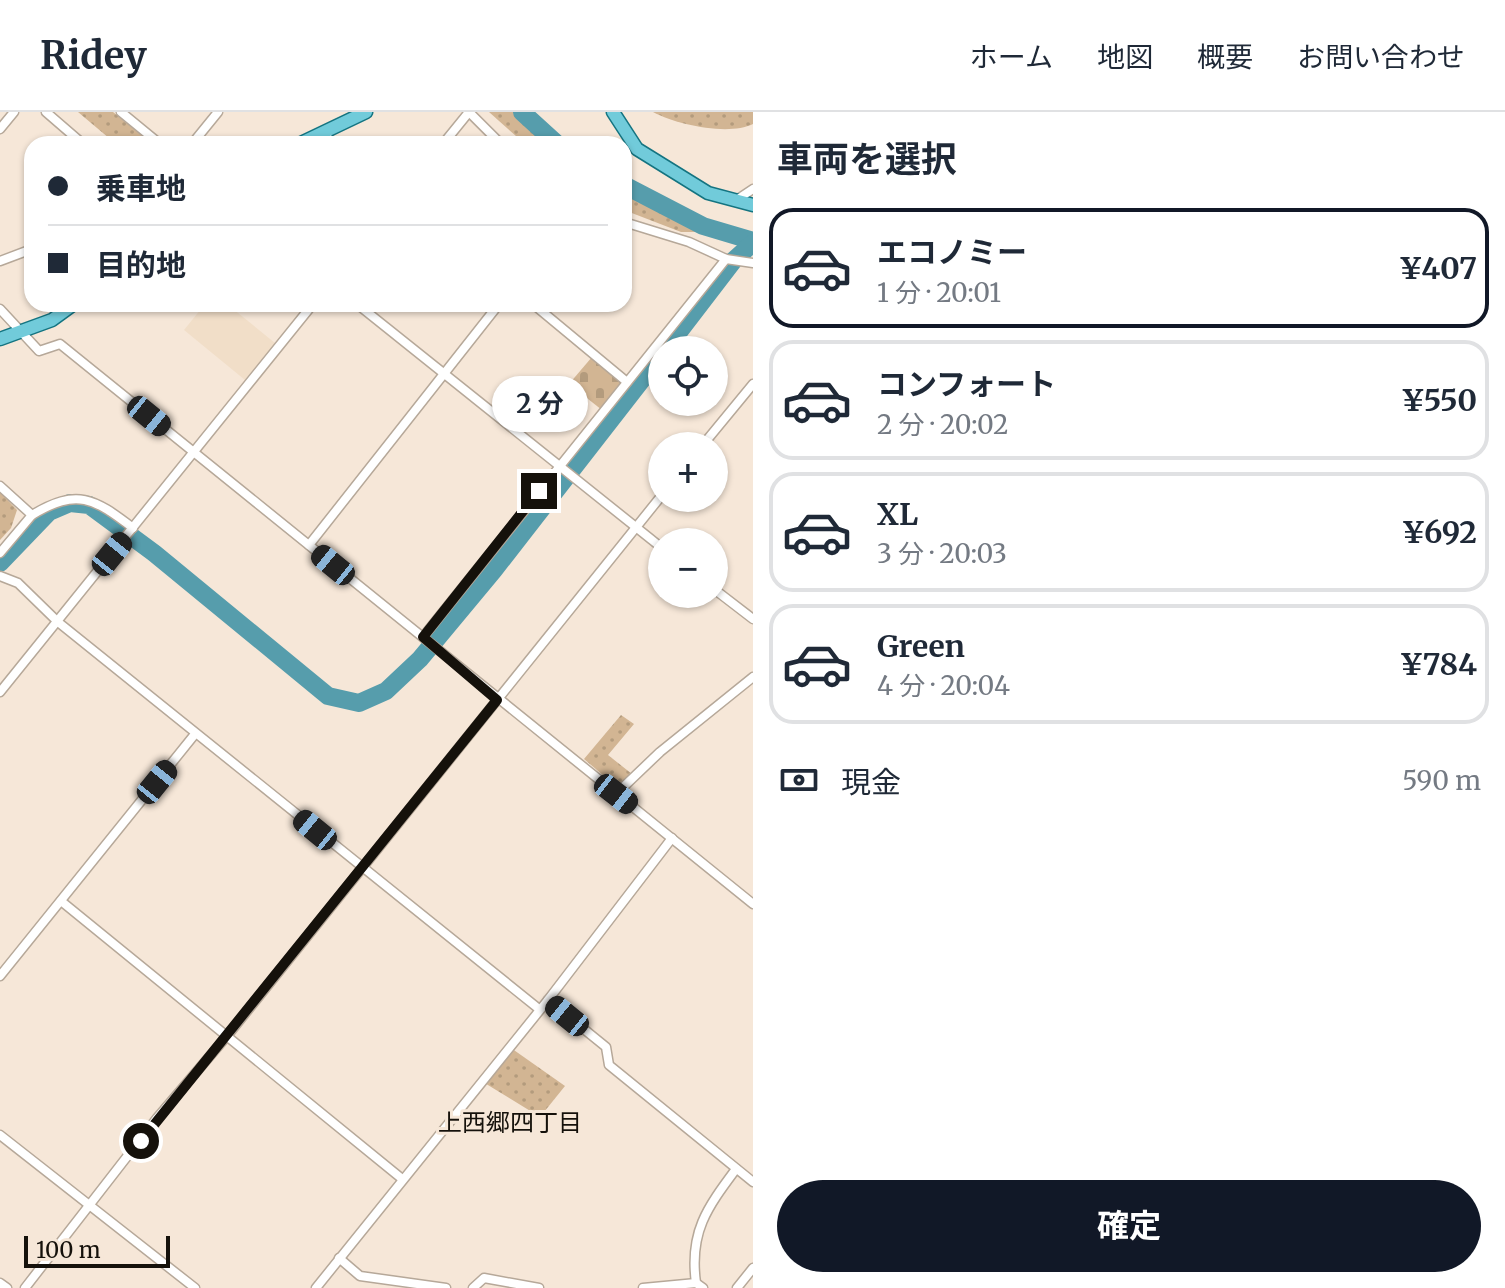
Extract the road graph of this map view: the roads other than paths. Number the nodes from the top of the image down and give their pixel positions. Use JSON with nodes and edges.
{"nodes":[{"id":1,"x":14,"y":112,"type":"edge"},
{"id":2,"x":46,"y":112,"type":"edge"},
{"id":3,"x":121,"y":112,"type":"edge"},
{"id":4,"x":218,"y":112,"type":"edge"},
{"id":5,"x":366,"y":112,"type":"edge"},
{"id":6,"x":469,"y":112,"type":"edge"},
{"id":7,"x":613,"y":112,"type":"edge"},
{"id":8,"x":0,"y":129,"type":"edge"},
{"id":9,"x":320,"y":132,"type":"junction"},
{"id":10,"x":74,"y":136,"type":"edge"},
{"id":11,"x":150,"y":136,"type":"edge"},
{"id":12,"x":198,"y":136,"type":"edge"},
{"id":13,"x":313,"y":136,"type":"edge"},
{"id":14,"x":325,"y":136,"type":"edge"},
{"id":15,"x":450,"y":136,"type":"edge"},
{"id":16,"x":493,"y":136,"type":"edge"},
{"id":17,"x":629,"y":136,"type":"edge"},
{"id":18,"x":632,"y":141,"type":"edge"},
{"id":19,"x":753,"y":189,"type":"edge"},
{"id":20,"x":735,"y":201,"type":"junction"},
{"id":21,"x":753,"y":205,"type":"edge"},
{"id":22,"x":632,"y":224,"type":"edge"},
{"id":23,"x":24,"y":252,"type":"edge"},
{"id":24,"x":726,"y":259,"type":"junction"},
{"id":25,"x":0,"y":261,"type":"edge"},
{"id":26,"x":753,"y":263,"type":"edge"},
{"id":27,"x":0,"y":309,"type":"edge"},
{"id":28,"x":63,"y":312,"type":"edge"},
{"id":29,"x":307,"y":312,"type":"edge"},
{"id":30,"x":367,"y":312,"type":"edge"},
{"id":31,"x":492,"y":312,"type":"edge"},
{"id":32,"x":543,"y":312,"type":"edge"},
{"id":33,"x":19,"y":330,"type":"junction"},
{"id":34,"x":0,"y":339,"type":"edge"},
{"id":35,"x":445,"y":375,"type":"junction"},
{"id":36,"x":627,"y":382,"type":"junction"},
{"id":37,"x":753,"y":384,"type":"edge"},
{"id":38,"x":714,"y":432,"type":"edge"},
{"id":39,"x":194,"y":452,"type":"junction"},
{"id":40,"x":560,"y":468,"type":"junction"},
{"id":41,"x":0,"y":486,"type":"edge"},
{"id":42,"x":649,"y":512,"type":"edge"},
{"id":43,"x":32,"y":515,"type":"junction"},
{"id":44,"x":133,"y":528,"type":"junction"},
{"id":45,"x":636,"y":528,"type":"junction"},
{"id":46,"x":648,"y":537,"type":"edge"},
{"id":47,"x":309,"y":545,"type":"junction"},
{"id":48,"x":0,"y":553,"type":"edge"},
{"id":49,"x":0,"y":576,"type":"edge"},
{"id":50,"x":728,"y":600,"type":"edge"},
{"id":51,"x":753,"y":619,"type":"edge"},
{"id":52,"x":58,"y":622,"type":"junction"},
{"id":53,"x":425,"y":638,"type":"junction"},
{"id":54,"x":753,"y":677,"type":"edge"},
{"id":55,"x":0,"y":692,"type":"edge"},
{"id":56,"x":497,"y":700,"type":"junction"},
{"id":57,"x":195,"y":734,"type":"junction"},
{"id":58,"x":616,"y":794,"type":"junction"},
{"id":59,"x":672,"y":838,"type":"junction"},
{"id":60,"x":362,"y":868,"type":"junction"},
{"id":61,"x":61,"y":901,"type":"junction"},
{"id":62,"x":753,"y":904,"type":"edge"},
{"id":63,"x":0,"y":976,"type":"edge"},
{"id":64,"x":548,"y":1000,"type":"junction"},
{"id":65,"x":539,"y":1009,"type":"junction"},
{"id":66,"x":227,"y":1036,"type":"junction"},
{"id":67,"x":0,"y":1135,"type":"edge"},
{"id":68,"x":736,"y":1169,"type":"junction"},
{"id":69,"x":401,"y":1178,"type":"junction"},
{"id":70,"x":753,"y":1182,"type":"edge"},
{"id":71,"x":90,"y":1209,"type":"junction"},
{"id":72,"x":339,"y":1258,"type":"junction"},
{"id":73,"x":753,"y":1268,"type":"edge"},
{"id":74,"x":0,"y":1283,"type":"edge"},
{"id":75,"x":700,"y":1286,"type":"edge"},
{"id":76,"x":7,"y":1288,"type":"edge"},
{"id":77,"x":25,"y":1288,"type":"edge"},
{"id":78,"x":195,"y":1288,"type":"edge"},
{"id":79,"x":316,"y":1288,"type":"edge"},
{"id":80,"x":446,"y":1288,"type":"edge"},
{"id":81,"x":473,"y":1288,"type":"edge"},
{"id":82,"x":539,"y":1288,"type":"edge"},
{"id":83,"x":643,"y":1288,"type":"edge"},
{"id":84,"x":737,"y":1288,"type":"edge"}],
"edges":[{"from":1,"to":8,"type":"street"},
{"from":2,"to":10,"type":"street"},
{"from":3,"to":11,"type":"street"},
{"from":4,"to":12,"type":"street"},
{"from":5,"to":9,"type":"main road"},
{"from":6,"to":15,"type":"street"},
{"from":6,"to":16,"type":"street"},
{"from":7,"to":17,"type":"main road"},
{"from":9,"to":13,"type":"main road"},
{"from":9,"to":14,"type":"street"},
{"from":18,"to":20,"type":"main road"},
{"from":19,"to":20,"type":"street"},
{"from":20,"to":21,"type":"main road"},
{"from":22,"to":24,"type":"street"},
{"from":23,"to":25,"type":"street"},
{"from":24,"to":26,"type":"street"},
{"from":24,"to":36,"type":"street"},
{"from":27,"to":33,"type":"street"},
{"from":28,"to":33,"type":"main road"},
{"from":29,"to":39,"type":"street"},
{"from":30,"to":35,"type":"street"},
{"from":31,"to":35,"type":"street"},
{"from":32,"to":36,"type":"street"},
{"from":33,"to":34,"type":"main road"},
{"from":33,"to":39,"type":"street"},
{"from":35,"to":40,"type":"street"},
{"from":35,"to":47,"type":"street"},
{"from":36,"to":40,"type":"street"},
{"from":37,"to":38,"type":"street"},
{"from":39,"to":44,"type":"street"},
{"from":39,"to":47,"type":"street"},
{"from":40,"to":45,"type":"street"},
{"from":40,"to":53,"type":"street"},
{"from":41,"to":43,"type":"street"},
{"from":42,"to":45,"type":"street"},
{"from":43,"to":44,"type":"street"},
{"from":43,"to":48,"type":"street"},
{"from":44,"to":52,"type":"street"},
{"from":45,"to":46,"type":"street"},
{"from":45,"to":56,"type":"street"},
{"from":47,"to":53,"type":"street"},
{"from":49,"to":52,"type":"street"},
{"from":50,"to":51,"type":"street"},
{"from":52,"to":55,"type":"street"},
{"from":52,"to":57,"type":"street"},
{"from":53,"to":56,"type":"street"},
{"from":54,"to":58,"type":"street"},
{"from":56,"to":58,"type":"street"},
{"from":56,"to":60,"type":"street"},
{"from":57,"to":60,"type":"street"},
{"from":57,"to":61,"type":"street"},
{"from":58,"to":59,"type":"street"},
{"from":59,"to":62,"type":"street"},
{"from":59,"to":64,"type":"street"},
{"from":60,"to":65,"type":"street"},
{"from":60,"to":66,"type":"street"},
{"from":61,"to":63,"type":"street"},
{"from":61,"to":66,"type":"street"},
{"from":64,"to":65,"type":"street"},
{"from":64,"to":68,"type":"street"},
{"from":65,"to":69,"type":"street"},
{"from":66,"to":69,"type":"street"},
{"from":66,"to":71,"type":"street"},
{"from":67,"to":71,"type":"street"},
{"from":68,"to":70,"type":"street"},
{"from":68,"to":75,"type":"street"},
{"from":69,"to":72,"type":"street"},
{"from":71,"to":77,"type":"street"},
{"from":71,"to":78,"type":"street"},
{"from":72,"to":79,"type":"street"},
{"from":72,"to":80,"type":"street"},
{"from":73,"to":84,"type":"street"},
{"from":74,"to":76,"type":"street"},
{"from":75,"to":83,"type":"street"},
{"from":81,"to":82,"type":"street"}]}
